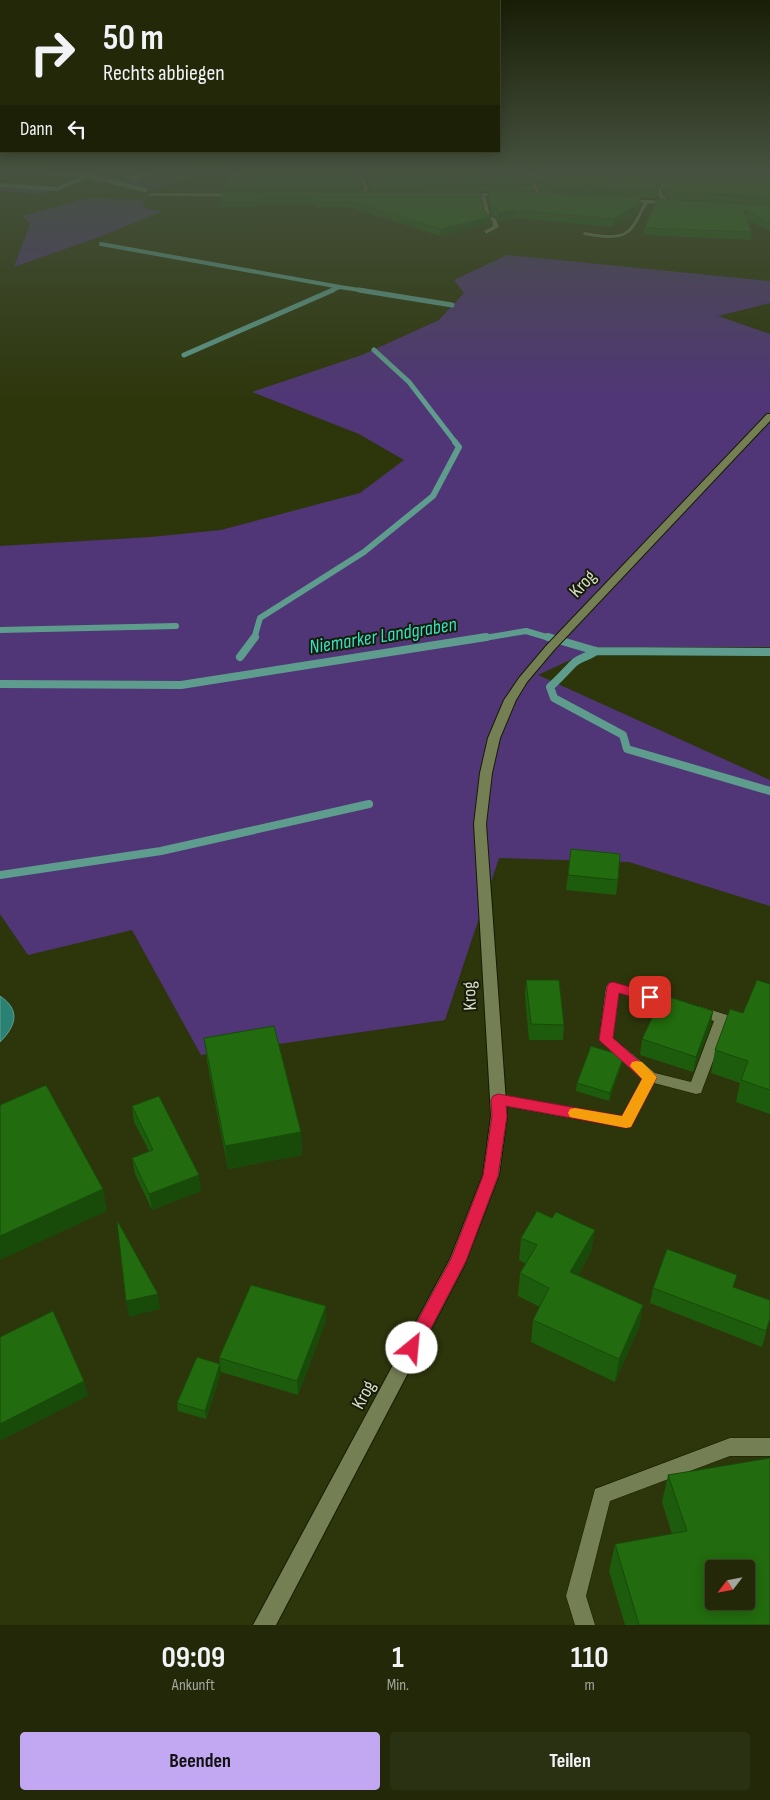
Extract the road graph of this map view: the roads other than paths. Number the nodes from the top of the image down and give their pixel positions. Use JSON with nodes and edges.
{"nodes":[{"id":1,"x":770,"y":416,"type":"edge"},
{"id":2,"x":650,"y":1077,"type":"junction"},
{"id":3,"x":498,"y":1100,"type":"junction"},
{"id":4,"x":770,"y":1447,"type":"edge"},
{"id":5,"x":264,"y":1625,"type":"edge"},
{"id":6,"x":585,"y":1625,"type":"edge"}],
"edges":[{"from":1,"to":3,"type":"street","name":"Krog"},
{"from":2,"to":2,"type":"lane"},
{"from":2,"to":3,"type":"lane"},
{"from":3,"to":5,"type":"street","name":"Krog"},
{"from":4,"to":6,"type":"lane"}]}
